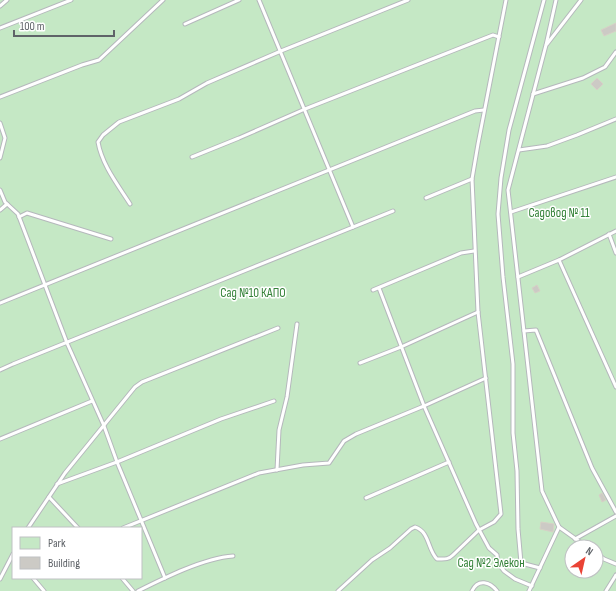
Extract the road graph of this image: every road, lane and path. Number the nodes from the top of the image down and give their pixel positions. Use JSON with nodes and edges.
{"nodes":[{"id":1,"x":7,"y":0,"type":"edge"},
{"id":2,"x":71,"y":0,"type":"edge"},
{"id":3,"x":163,"y":0,"type":"edge"},
{"id":4,"x":239,"y":0,"type":"edge"},
{"id":5,"x":259,"y":0,"type":"edge"},
{"id":6,"x":408,"y":0,"type":"edge"},
{"id":7,"x":506,"y":0,"type":"edge"},
{"id":8,"x":544,"y":0,"type":"edge"},
{"id":9,"x":556,"y":0,"type":"edge"},
{"id":10,"x":581,"y":0,"type":"edge"},
{"id":11,"x":0,"y":6,"type":"edge"},
{"id":12,"x":185,"y":24,"type":"dead end"},
{"id":13,"x":0,"y":28,"type":"edge"},
{"id":14,"x":499,"y":37,"type":"junction"},
{"id":15,"x":546,"y":45,"type":"junction"},
{"id":16,"x":280,"y":51,"type":"junction"},
{"id":17,"x":616,"y":52,"type":"edge"},
{"id":18,"x":533,"y":94,"type":"junction"},
{"id":19,"x":0,"y":97,"type":"edge"},
{"id":20,"x":305,"y":109,"type":"junction"},
{"id":21,"x":484,"y":110,"type":"junction"},
{"id":22,"x":616,"y":119,"type":"edge"},
{"id":23,"x":0,"y":123,"type":"edge"},
{"id":24,"x":519,"y":150,"type":"junction"},
{"id":25,"x":192,"y":157,"type":"dead end"},
{"id":26,"x":0,"y":158,"type":"edge"},
{"id":27,"x":329,"y":170,"type":"junction"},
{"id":28,"x":616,"y":176,"type":"edge"},
{"id":29,"x":472,"y":179,"type":"junction"},
{"id":30,"x":0,"y":190,"type":"edge"},
{"id":31,"x":426,"y":198,"type":"dead end"},
{"id":32,"x":6,"y":204,"type":"junction"},
{"id":33,"x":130,"y":204,"type":"dead end"},
{"id":34,"x":0,"y":210,"type":"edge"},
{"id":35,"x":393,"y":211,"type":"dead end"},
{"id":36,"x":511,"y":212,"type":"junction"},
{"id":37,"x":19,"y":217,"type":"junction"},
{"id":38,"x":353,"y":226,"type":"junction"},
{"id":39,"x":616,"y":231,"type":"edge"},
{"id":40,"x":609,"y":234,"type":"junction"},
{"id":41,"x":111,"y":239,"type":"dead end"},
{"id":42,"x":474,"y":251,"type":"junction"},
{"id":43,"x":616,"y":253,"type":"edge"},
{"id":44,"x":559,"y":260,"type":"junction"},
{"id":45,"x":518,"y":277,"type":"junction"},
{"id":46,"x":45,"y":284,"type":"junction"},
{"id":47,"x":379,"y":288,"type":"junction"},
{"id":48,"x":373,"y":290,"type":"dead end"},
{"id":49,"x":0,"y":303,"type":"edge"},
{"id":50,"x":478,"y":312,"type":"junction"},
{"id":51,"x":297,"y":324,"type":"dead end"},
{"id":52,"x":278,"y":328,"type":"dead end"},
{"id":53,"x":524,"y":331,"type":"junction"},
{"id":54,"x":67,"y":343,"type":"junction"},
{"id":55,"x":402,"y":347,"type":"junction"},
{"id":56,"x":360,"y":363,"type":"dead end"},
{"id":57,"x":0,"y":370,"type":"edge"},
{"id":58,"x":486,"y":378,"type":"junction"},
{"id":59,"x":616,"y":387,"type":"edge"},
{"id":60,"x":92,"y":401,"type":"junction"},
{"id":61,"x":274,"y":401,"type":"dead end"},
{"id":62,"x":424,"y":406,"type":"junction"},
{"id":63,"x":104,"y":426,"type":"junction"},
{"id":64,"x":0,"y":439,"type":"edge"},
{"id":65,"x":117,"y":462,"type":"junction"},
{"id":66,"x":449,"y":462,"type":"junction"},
{"id":67,"x":277,"y":470,"type":"junction"},
{"id":68,"x":57,"y":484,"type":"junction"},
{"id":69,"x":49,"y":497,"type":"junction"},
{"id":70,"x":366,"y":498,"type":"dead end"},
{"id":71,"x":616,"y":512,"type":"edge"},
{"id":72,"x":616,"y":516,"type":"edge"},
{"id":73,"x":141,"y":520,"type":"junction"},
{"id":74,"x":29,"y":527,"type":"edge"},
{"id":75,"x":77,"y":527,"type":"edge"},
{"id":76,"x":125,"y":527,"type":"edge"},
{"id":77,"x":559,"y":527,"type":"junction"},
{"id":78,"x":479,"y":530,"type":"junction"},
{"id":79,"x":576,"y":539,"type":"joint"},
{"id":80,"x":233,"y":556,"type":"dead end"},
{"id":81,"x":604,"y":558,"type":"edge"},
{"id":82,"x":12,"y":560,"type":"edge"},
{"id":83,"x":616,"y":564,"type":"edge"},
{"id":84,"x":540,"y":568,"type":"junction"},
{"id":85,"x":616,"y":575,"type":"edge"},
{"id":86,"x":165,"y":578,"type":"junction"},
{"id":87,"x":0,"y":579,"type":"edge"},
{"id":88,"x":34,"y":579,"type":"edge"},
{"id":89,"x":123,"y":579,"type":"edge"},
{"id":90,"x":532,"y":586,"type":"junction"},
{"id":91,"x":44,"y":591,"type":"edge"},
{"id":92,"x":133,"y":591,"type":"edge"},
{"id":93,"x":138,"y":591,"type":"edge"},
{"id":94,"x":338,"y":591,"type":"edge"},
{"id":95,"x":472,"y":591,"type":"edge"},
{"id":96,"x":497,"y":591,"type":"edge"},
{"id":97,"x":529,"y":591,"type":"edge"},
{"id":98,"x":606,"y":591,"type":"edge"}],
"edges":[{"from":1,"to":11,"type":"lane"},
{"from":2,"to":13,"type":"lane"},
{"from":3,"to":19,"type":"lane"},
{"from":4,"to":12,"type":"lane"},
{"from":5,"to":16,"type":"lane"},
{"from":6,"to":16,"type":"lane"},
{"from":7,"to":14,"type":"lane"},
{"from":8,"to":84,"type":"lane"},
{"from":9,"to":15,"type":"lane"},
{"from":10,"to":15,"type":"lane"},
{"from":14,"to":20,"type":"lane"},
{"from":14,"to":21,"type":"lane"},
{"from":15,"to":18,"type":"lane"},
{"from":16,"to":20,"type":"lane"},
{"from":16,"to":33,"type":"lane"},
{"from":17,"to":18,"type":"lane"},
{"from":18,"to":24,"type":"lane"},
{"from":20,"to":25,"type":"lane"},
{"from":20,"to":27,"type":"lane"},
{"from":21,"to":27,"type":"lane"},
{"from":21,"to":29,"type":"lane"},
{"from":22,"to":24,"type":"lane"},
{"from":23,"to":26,"type":"lane"},
{"from":24,"to":36,"type":"lane"},
{"from":27,"to":38,"type":"lane"},
{"from":27,"to":46,"type":"lane"},
{"from":28,"to":36,"type":"lane"},
{"from":29,"to":31,"type":"lane"},
{"from":29,"to":42,"type":"lane"},
{"from":30,"to":32,"type":"lane"},
{"from":32,"to":34,"type":"lane"},
{"from":32,"to":37,"type":"lane"},
{"from":35,"to":38,"type":"lane"},
{"from":36,"to":45,"type":"lane"},
{"from":37,"to":41,"type":"lane"},
{"from":37,"to":46,"type":"lane"},
{"from":38,"to":54,"type":"lane"},
{"from":39,"to":40,"type":"lane"},
{"from":40,"to":43,"type":"lane"},
{"from":40,"to":44,"type":"lane"},
{"from":42,"to":47,"type":"lane"},
{"from":42,"to":50,"type":"lane"},
{"from":44,"to":45,"type":"lane"},
{"from":44,"to":59,"type":"lane"},
{"from":45,"to":53,"type":"lane"},
{"from":46,"to":49,"type":"lane"},
{"from":46,"to":54,"type":"lane"},
{"from":47,"to":48,"type":"lane"},
{"from":47,"to":55,"type":"lane"},
{"from":50,"to":55,"type":"lane"},
{"from":50,"to":58,"type":"lane"},
{"from":51,"to":67,"type":"lane"},
{"from":52,"to":63,"type":"lane"},
{"from":53,"to":71,"type":"lane"},
{"from":53,"to":77,"type":"lane"},
{"from":54,"to":57,"type":"lane"},
{"from":54,"to":60,"type":"lane"},
{"from":55,"to":56,"type":"lane"},
{"from":55,"to":62,"type":"lane"},
{"from":58,"to":62,"type":"lane"},
{"from":58,"to":78,"type":"lane"},
{"from":60,"to":63,"type":"lane"},
{"from":60,"to":64,"type":"lane"},
{"from":61,"to":65,"type":"lane"},
{"from":62,"to":66,"type":"lane"},
{"from":62,"to":67,"type":"lane"},
{"from":63,"to":65,"type":"lane"},
{"from":63,"to":68,"type":"lane"},
{"from":65,"to":68,"type":"lane"},
{"from":65,"to":73,"type":"lane"},
{"from":66,"to":70,"type":"lane"},
{"from":66,"to":78,"type":"lane"},
{"from":67,"to":73,"type":"lane"},
{"from":68,"to":69,"type":"lane"},
{"from":69,"to":74,"type":"lane"},
{"from":69,"to":75,"type":"lane"},
{"from":72,"to":79,"type":"lane"},
{"from":73,"to":76,"type":"lane"},
{"from":73,"to":86,"type":"lane"},
{"from":77,"to":79,"type":"lane"},
{"from":77,"to":84,"type":"lane"},
{"from":78,"to":90,"type":"lane"},
{"from":78,"to":94,"type":"lane"},
{"from":80,"to":86,"type":"lane"},
{"from":81,"to":83,"type":"lane"},
{"from":82,"to":87,"type":"lane"},
{"from":84,"to":90,"type":"lane"},
{"from":85,"to":98,"type":"lane"},
{"from":86,"to":93,"type":"lane"},
{"from":88,"to":91,"type":"lane"},
{"from":89,"to":92,"type":"lane"},
{"from":90,"to":97,"type":"lane"},
{"from":95,"to":96,"type":"lane"}]}
